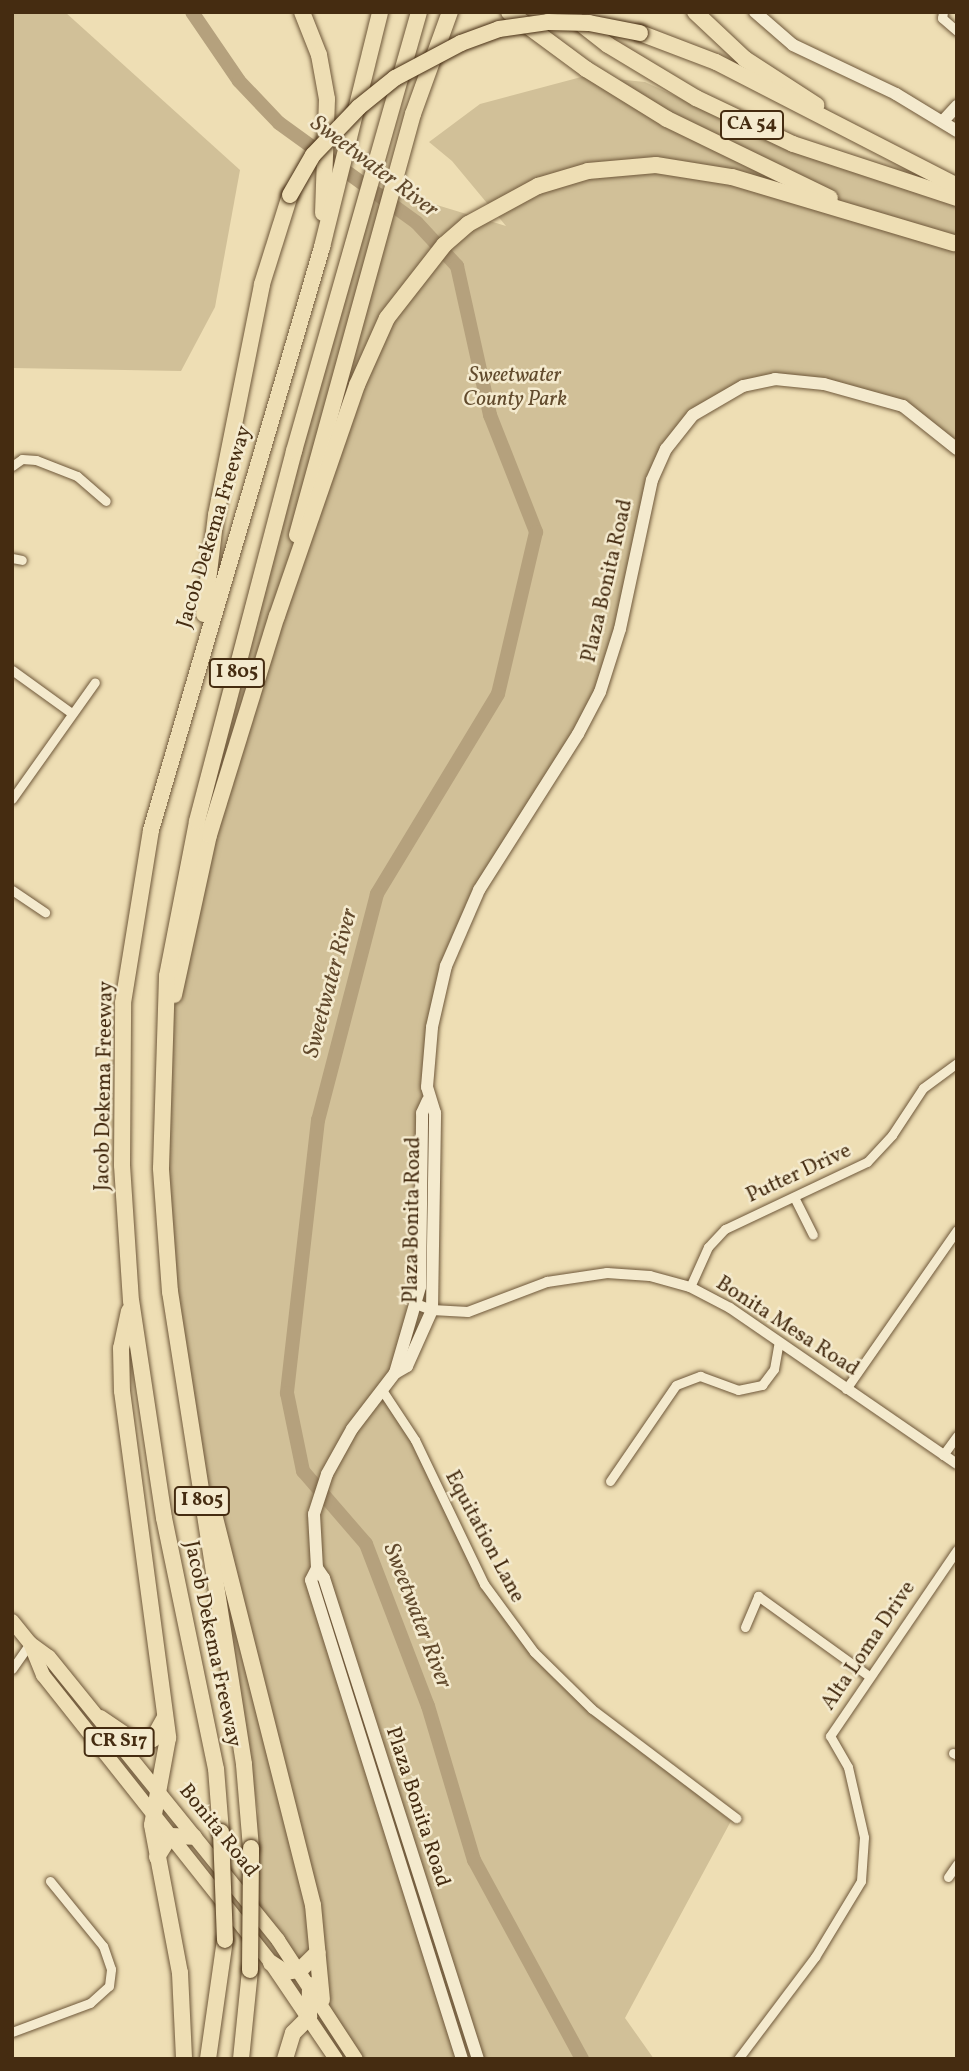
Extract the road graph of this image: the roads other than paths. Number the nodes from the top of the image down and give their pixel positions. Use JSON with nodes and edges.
{"nodes":[{"id":1,"x":302,"y":12,"type":"edge"},
{"id":2,"x":380,"y":12,"type":"edge"},
{"id":3,"x":419,"y":12,"type":"edge"},
{"id":4,"x":425,"y":12,"type":"edge"},
{"id":5,"x":450,"y":12,"type":"edge"},
{"id":6,"x":509,"y":12,"type":"edge"},
{"id":7,"x":566,"y":12,"type":"edge"},
{"id":8,"x":695,"y":12,"type":"edge"},
{"id":9,"x":755,"y":12,"type":"edge"},
{"id":10,"x":943,"y":12,"type":"edge"},
{"id":11,"x":957,"y":32,"type":"edge"},
{"id":12,"x":412,"y":38,"type":"junction"},
{"id":13,"x":957,"y":106,"type":"edge"},
{"id":14,"x":943,"y":121,"type":"junction"},
{"id":15,"x":957,"y":131,"type":"edge"},
{"id":16,"x":869,"y":144,"type":"junction"},
{"id":17,"x":957,"y":186,"type":"edge"},
{"id":18,"x":957,"y":198,"type":"edge"},
{"id":19,"x":955,"y":244,"type":"edge"},
{"id":20,"x":322,"y":247,"type":"junction"},
{"id":21,"x":957,"y":449,"type":"edge"},
{"id":22,"x":12,"y":466,"type":"edge"},
{"id":23,"x":106,"y":501,"type":"dead end"},
{"id":24,"x":277,"y":616,"type":"junction"},
{"id":25,"x":198,"y":658,"type":"junction"},
{"id":26,"x":12,"y":670,"type":"edge"},
{"id":27,"x":95,"y":682,"type":"dead end"},
{"id":28,"x":70,"y":712,"type":"junction"},
{"id":29,"x":12,"y":799,"type":"edge"},
{"id":30,"x":12,"y":890,"type":"edge"},
{"id":31,"x":45,"y":912,"type":"dead end"},
{"id":32,"x":161,"y":1059,"type":"junction"},
{"id":33,"x":957,"y":1063,"type":"edge"},
{"id":34,"x":428,"y":1100,"type":"junction"},
{"id":35,"x":794,"y":1197,"type":"junction"},
{"id":36,"x":957,"y":1230,"type":"edge"},
{"id":37,"x":813,"y":1236,"type":"dead end"},
{"id":38,"x":690,"y":1287,"type":"junction"},
{"id":39,"x":131,"y":1301,"type":"junction"},
{"id":40,"x":416,"y":1304,"type":"junction"},
{"id":41,"x":432,"y":1310,"type":"junction"},
{"id":42,"x":779,"y":1342,"type":"junction"},
{"id":43,"x":395,"y":1373,"type":"junction"},
{"id":44,"x":846,"y":1389,"type":"junction"},
{"id":45,"x":382,"y":1390,"type":"junction"},
{"id":46,"x":191,"y":1421,"type":"junction"},
{"id":47,"x":957,"y":1436,"type":"edge"},
{"id":48,"x":943,"y":1455,"type":"junction"},
{"id":49,"x":957,"y":1464,"type":"edge"},
{"id":50,"x":610,"y":1481,"type":"dead end"},
{"id":51,"x":957,"y":1550,"type":"edge"},
{"id":52,"x":317,"y":1568,"type":"junction"},
{"id":53,"x":12,"y":1621,"type":"edge"},
{"id":54,"x":745,"y":1627,"type":"dead end"},
{"id":55,"x":30,"y":1643,"type":"junction"},
{"id":56,"x":12,"y":1668,"type":"edge"},
{"id":57,"x":869,"y":1676,"type":"junction"},
{"id":58,"x":167,"y":1712,"type":"junction"},
{"id":59,"x":100,"y":1718,"type":"junction"},
{"id":60,"x":157,"y":1788,"type":"junction"},
{"id":61,"x":152,"y":1814,"type":"junction"},
{"id":62,"x":736,"y":1818,"type":"dead end"},
{"id":63,"x":170,"y":1836,"type":"junction"},
{"id":64,"x":194,"y":1837,"type":"junction"},
{"id":65,"x":156,"y":1860,"type":"junction"},
{"id":66,"x":957,"y":1864,"type":"edge"},
{"id":67,"x":948,"y":1877,"type":"dead end"},
{"id":68,"x":50,"y":1881,"type":"dead end"},
{"id":69,"x":318,"y":1952,"type":"junction"},
{"id":70,"x":271,"y":1963,"type":"junction"},
{"id":71,"x":300,"y":1970,"type":"junction"},
{"id":72,"x":310,"y":1985,"type":"junction"},
{"id":73,"x":322,"y":2000,"type":"junction"},
{"id":74,"x":309,"y":2017,"type":"junction"},
{"id":75,"x":12,"y":2032,"type":"edge"},
{"id":76,"x":184,"y":2059,"type":"edge"},
{"id":77,"x":208,"y":2059,"type":"edge"},
{"id":78,"x":241,"y":2059,"type":"edge"},
{"id":79,"x":285,"y":2059,"type":"edge"},
{"id":80,"x":335,"y":2059,"type":"edge"},
{"id":81,"x":356,"y":2059,"type":"edge"},
{"id":82,"x":462,"y":2059,"type":"edge"},
{"id":83,"x":478,"y":2059,"type":"edge"},
{"id":84,"x":738,"y":2059,"type":"edge"}],
"edges":[{"from":1,"to":20,"type":"highway"},
{"from":2,"to":20,"type":"highway","name":"Jacob Dekema Freeway","number":"I 805","bridge":true},
{"from":3,"to":12,"type":"highway","name":"Jacob Dekema Freeway","number":"I 805"},
{"from":4,"to":12,"type":"highway"},
{"from":5,"to":24,"type":"highway"},
{"from":6,"to":19,"type":"highway","number":"CA 54"},
{"from":7,"to":18,"type":"highway","number":"CA 54"},
{"from":8,"to":16,"type":"highway"},
{"from":9,"to":14,"type":"main road"},
{"from":10,"to":11,"type":"street"},
{"from":12,"to":32,"type":"highway","name":"Jacob Dekema Freeway","number":"I 805"},
{"from":13,"to":14,"type":"main road"},
{"from":14,"to":15,"type":"main road"},
{"from":16,"to":17,"type":"highway"},
{"from":16,"to":25,"type":"highway","bridge":true},
{"from":19,"to":24,"type":"highway"},
{"from":20,"to":25,"type":"highway","name":"Jacob Dekema Freeway","number":"I 805"},
{"from":21,"to":34,"type":"main road","name":"Plaza Bonita Road"},
{"from":22,"to":23,"type":"street"},
{"from":24,"to":32,"type":"highway"},
{"from":25,"to":39,"type":"highway","name":"Jacob Dekema Freeway","number":"I 805"},
{"from":26,"to":28,"type":"street"},
{"from":27,"to":28,"type":"street"},
{"from":28,"to":29,"type":"street"},
{"from":30,"to":31,"type":"street"},
{"from":32,"to":46,"type":"highway","name":"Jacob Dekema Freeway","number":"I 805"},
{"from":33,"to":35,"type":"street","name":"Putter Drive"},
{"from":34,"to":40,"type":"main road","name":"Plaza Bonita Road"},
{"from":34,"to":41,"type":"main road","name":"Plaza Bonita Road"},
{"from":35,"to":37,"type":"street"},
{"from":35,"to":38,"type":"street","name":"Putter Drive"},
{"from":36,"to":44,"type":"street"},
{"from":38,"to":41,"type":"street","name":"Bonita Mesa Road"},
{"from":38,"to":42,"type":"street","name":"Bonita Mesa Road"},
{"from":39,"to":58,"type":"highway"},
{"from":39,"to":77,"type":"highway","name":"Jacob Dekema Freeway","number":"I 805","bridge":true},
{"from":40,"to":41,"type":"street","name":"Bonita Mesa Road"},
{"from":40,"to":43,"type":"main road","name":"Plaza Bonita Road"},
{"from":41,"to":43,"type":"main road","name":"Plaza Bonita Road"},
{"from":42,"to":44,"type":"street","name":"Bonita Mesa Road"},
{"from":42,"to":50,"type":"street"},
{"from":43,"to":45,"type":"main road","name":"Plaza Bonita Road"},
{"from":44,"to":48,"type":"street","name":"Bonita Mesa Road"},
{"from":45,"to":52,"type":"main road","name":"Plaza Bonita Road"},
{"from":45,"to":62,"type":"street","name":"Equitation Lane"},
{"from":46,"to":69,"type":"highway"},
{"from":46,"to":78,"type":"highway","name":"Jacob Dekema Freeway","number":"I 805","bridge":true},
{"from":47,"to":48,"type":"street"},
{"from":48,"to":49,"type":"street","name":"Bonita Mesa Road"},
{"from":51,"to":57,"type":"street","name":"Alta Loma Drive"},
{"from":52,"to":82,"type":"main road","name":"Plaza Bonita Road"},
{"from":52,"to":83,"type":"main road","name":"Plaza Bonita Road"},
{"from":53,"to":55,"type":"main road","name":"Bonita Road","number":"CR S17"},
{"from":54,"to":57,"type":"street"},
{"from":55,"to":56,"type":"street"},
{"from":55,"to":59,"type":"main road","name":"Bonita Road","number":"CR S17"},
{"from":55,"to":61,"type":"main road","name":"Bonita Road","number":"CR S17"},
{"from":57,"to":84,"type":"street","name":"Alta Loma Drive"},
{"from":58,"to":59,"type":"highway"},
{"from":58,"to":60,"type":"highway"},
{"from":59,"to":60,"type":"main road","name":"Bonita Road","number":"CR S17"},
{"from":60,"to":61,"type":"highway"},
{"from":60,"to":64,"type":"main road","name":"Bonita Road","number":"CR S17"},
{"from":61,"to":63,"type":"main road","name":"Bonita Road","number":"CR S17"},
{"from":61,"to":65,"type":"highway"},
{"from":63,"to":64,"type":"highway"},
{"from":63,"to":65,"type":"highway"},
{"from":63,"to":70,"type":"main road","name":"Bonita Road","number":"CR S17"},
{"from":64,"to":71,"type":"main road","name":"Bonita Road","number":"CR S17"},
{"from":65,"to":76,"type":"highway"},
{"from":66,"to":67,"type":"street"},
{"from":68,"to":75,"type":"street"},
{"from":69,"to":71,"type":"highway"},
{"from":69,"to":73,"type":"highway"},
{"from":70,"to":71,"type":"highway"},
{"from":70,"to":74,"type":"main road","name":"Bonita Road","number":"CR S17"},
{"from":71,"to":72,"type":"main road","name":"Bonita Road","number":"CR S17"},
{"from":72,"to":73,"type":"main road","name":"Bonita Road","number":"CR S17"},
{"from":72,"to":74,"type":"highway"},
{"from":73,"to":81,"type":"main road","name":"Bonita Road","number":"CR S17"},
{"from":74,"to":79,"type":"highway"},
{"from":74,"to":80,"type":"main road","name":"Bonita Road","number":"CR S17"}]}
